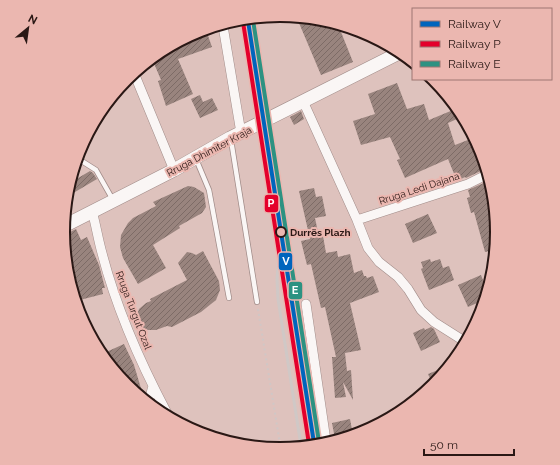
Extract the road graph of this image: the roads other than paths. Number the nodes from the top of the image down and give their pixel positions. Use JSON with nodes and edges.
{"nodes":[{"id":1,"x":223,"y":30,"type":"edge"},
{"id":2,"x":394,"y":55,"type":"edge"},
{"id":3,"x":136,"y":79,"type":"edge"},
{"id":4,"x":303,"y":101,"type":"junction"},
{"id":5,"x":236,"y":135,"type":"junction"},
{"id":6,"x":196,"y":158,"type":"junction"},
{"id":7,"x":83,"y":161,"type":"edge"},
{"id":8,"x":174,"y":170,"type":"junction"},
{"id":9,"x":483,"y":177,"type":"edge"},
{"id":10,"x":113,"y":201,"type":"junction"},
{"id":11,"x":92,"y":211,"type":"junction"},
{"id":12,"x":357,"y":220,"type":"junction"},
{"id":13,"x":70,"y":223,"type":"edge"},
{"id":14,"x":229,"y":298,"type":"dead end"},
{"id":15,"x":257,"y":302,"type":"road end"},
{"id":16,"x":306,"y":304,"type":"dead end"},
{"id":17,"x":461,"y":339,"type":"edge"},
{"id":18,"x":152,"y":386,"type":"junction"},
{"id":19,"x":149,"y":398,"type":"edge"},
{"id":20,"x":165,"y":409,"type":"edge"},
{"id":21,"x":326,"y":438,"type":"edge"}],
"edges":[{"from":1,"to":5,"type":"street"},
{"from":2,"to":4,"type":"street","name":"Rruga Dhimiter Kraja"},
{"from":3,"to":8,"type":"street"},
{"from":4,"to":5,"type":"street","name":"Rruga Dhimiter Kraja"},
{"from":4,"to":12,"type":"street"},
{"from":5,"to":6,"type":"street","name":"Rruga Dhimiter Kraja"},
{"from":5,"to":15,"type":"lane"},
{"from":6,"to":8,"type":"street","name":"Rruga Dhimiter Kraja"},
{"from":6,"to":14,"type":"lane"},
{"from":7,"to":10,"type":"lane"},
{"from":8,"to":10,"type":"street","name":"Rruga Dhimiter Kraja"},
{"from":9,"to":12,"type":"street","name":"Rruga Ledi Dajana"},
{"from":10,"to":11,"type":"street","name":"Rruga Dhimiter Kraja"},
{"from":11,"to":13,"type":"street","name":"Rruga Dhimiter Kraja"},
{"from":11,"to":18,"type":"street","name":"Rruga Turgut Ozal"},
{"from":12,"to":17,"type":"street"},
{"from":16,"to":21,"type":"street"},
{"from":18,"to":19,"type":"street"},
{"from":18,"to":20,"type":"street","name":"Rruga Turgut Ozal"}]}
